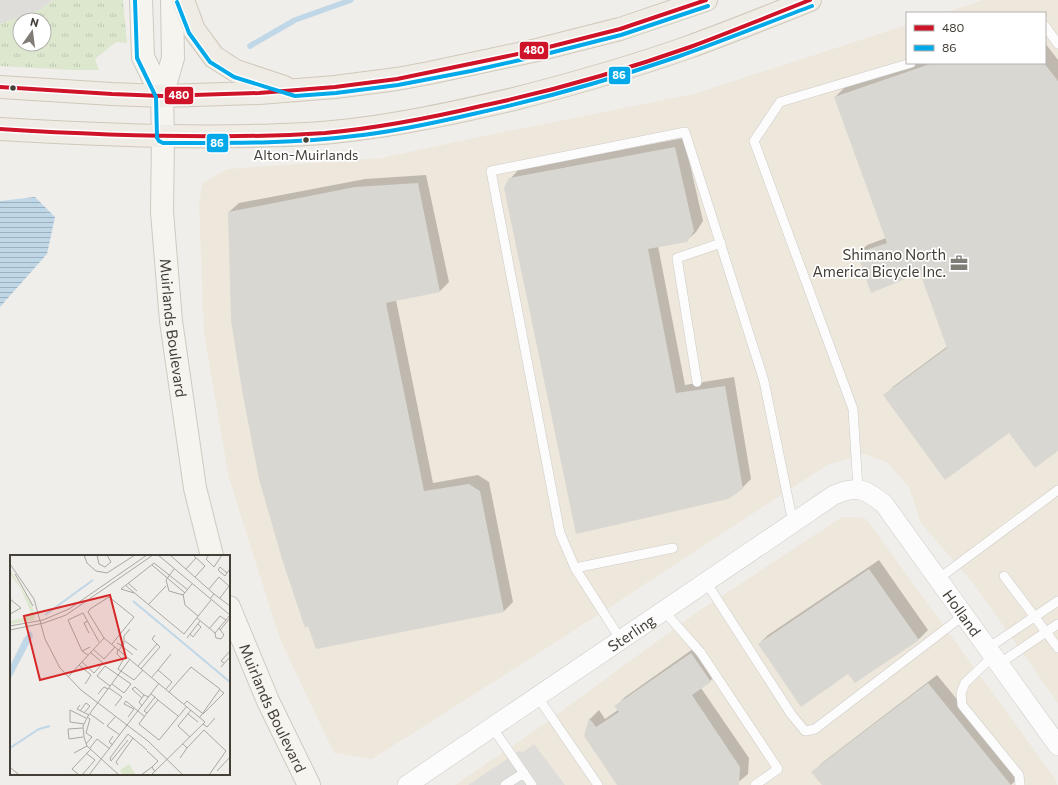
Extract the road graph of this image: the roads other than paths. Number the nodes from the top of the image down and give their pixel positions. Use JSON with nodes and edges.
{"nodes":[{"id":1,"x":141,"y":0,"type":"edge"},
{"id":2,"x":172,"y":0,"type":"edge"},
{"id":3,"x":184,"y":0,"type":"edge"},
{"id":4,"x":706,"y":0,"type":"edge"},
{"id":5,"x":810,"y":0,"type":"edge"},
{"id":6,"x":1046,"y":27,"type":"edge"},
{"id":7,"x":1058,"y":44,"type":"edge"},
{"id":8,"x":908,"y":64,"type":"edge"},
{"id":9,"x":0,"y":87,"type":"edge"},
{"id":10,"x":295,"y":90,"type":"junction"},
{"id":11,"x":162,"y":96,"type":"junction"},
{"id":12,"x":0,"y":129,"type":"edge"},
{"id":13,"x":163,"y":137,"type":"junction"},
{"id":14,"x":721,"y":243,"type":"junction"},
{"id":15,"x":697,"y":382,"type":"dead end"},
{"id":16,"x":858,"y":489,"type":"junction"},
{"id":17,"x":1058,"y":490,"type":"edge"},
{"id":18,"x":794,"y":522,"type":"junction"},
{"id":19,"x":673,"y":548,"type":"dead end"},
{"id":20,"x":212,"y":555,"type":"edge"},
{"id":21,"x":574,"y":568,"type":"junction"},
{"id":22,"x":1004,"y":576,"type":"dead end"},
{"id":23,"x":938,"y":579,"type":"junction"},
{"id":24,"x":706,"y":582,"type":"junction"},
{"id":25,"x":1058,"y":601,"type":"edge"},
{"id":26,"x":230,"y":609,"type":"edge"},
{"id":27,"x":664,"y":610,"type":"junction"},
{"id":28,"x":964,"y":615,"type":"junction"},
{"id":29,"x":1035,"y":617,"type":"junction"},
{"id":30,"x":1058,"y":624,"type":"edge"},
{"id":31,"x":1046,"y":632,"type":"junction"},
{"id":32,"x":621,"y":640,"type":"junction"},
{"id":33,"x":1058,"y":648,"type":"edge"},
{"id":34,"x":993,"y":656,"type":"junction"},
{"id":35,"x":537,"y":696,"type":"junction"},
{"id":36,"x":492,"y":727,"type":"junction"},
{"id":37,"x":1058,"y":746,"type":"edge"},
{"id":38,"x":524,"y":773,"type":"junction"},
{"id":39,"x":309,"y":785,"type":"edge"},
{"id":40,"x":407,"y":785,"type":"edge"},
{"id":41,"x":505,"y":785,"type":"edge"},
{"id":42,"x":532,"y":785,"type":"edge"},
{"id":43,"x":598,"y":785,"type":"edge"},
{"id":44,"x":755,"y":785,"type":"edge"},
{"id":45,"x":1020,"y":785,"type":"edge"}],
"edges":[{"from":1,"to":11,"type":"main road"},
{"from":2,"to":11,"type":"main road"},
{"from":3,"to":10,"type":"main road"},
{"from":4,"to":10,"type":"main road"},
{"from":5,"to":13,"type":"main road"},
{"from":6,"to":7,"type":"lane"},
{"from":8,"to":16,"type":"lane"},
{"from":9,"to":11,"type":"main road"},
{"from":10,"to":11,"type":"main road"},
{"from":11,"to":13,"type":"main road","name":"Muirlands Boulevard"},
{"from":12,"to":13,"type":"main road"},
{"from":13,"to":20,"type":"main road","name":"Muirlands Boulevard"},
{"from":14,"to":15,"type":"lane"},
{"from":14,"to":18,"type":"lane"},
{"from":14,"to":21,"type":"lane"},
{"from":16,"to":18,"type":"street","name":"Sterling"},
{"from":16,"to":23,"type":"street","name":"Holland"},
{"from":17,"to":23,"type":"lane"},
{"from":18,"to":24,"type":"street","name":"Sterling"},
{"from":19,"to":21,"type":"lane"},
{"from":21,"to":32,"type":"lane"},
{"from":22,"to":29,"type":"lane"},
{"from":23,"to":28,"type":"street","name":"Holland"},
{"from":24,"to":27,"type":"street","name":"Sterling"},
{"from":24,"to":28,"type":"lane"},
{"from":25,"to":29,"type":"lane"},
{"from":26,"to":39,"type":"main road","name":"Muirlands Boulevard"},
{"from":27,"to":32,"type":"street","name":"Sterling"},
{"from":27,"to":44,"type":"lane"},
{"from":28,"to":34,"type":"street","name":"Holland"},
{"from":29,"to":31,"type":"lane"},
{"from":29,"to":34,"type":"lane"},
{"from":30,"to":31,"type":"lane"},
{"from":31,"to":33,"type":"lane"},
{"from":31,"to":34,"type":"lane"},
{"from":32,"to":35,"type":"street","name":"Sterling"},
{"from":34,"to":37,"type":"street","name":"Holland"},
{"from":34,"to":45,"type":"lane"},
{"from":35,"to":36,"type":"street","name":"Sterling"},
{"from":35,"to":43,"type":"lane"},
{"from":36,"to":38,"type":"lane"},
{"from":36,"to":40,"type":"street","name":"Sterling"},
{"from":38,"to":41,"type":"lane"},
{"from":38,"to":42,"type":"lane"}]}
